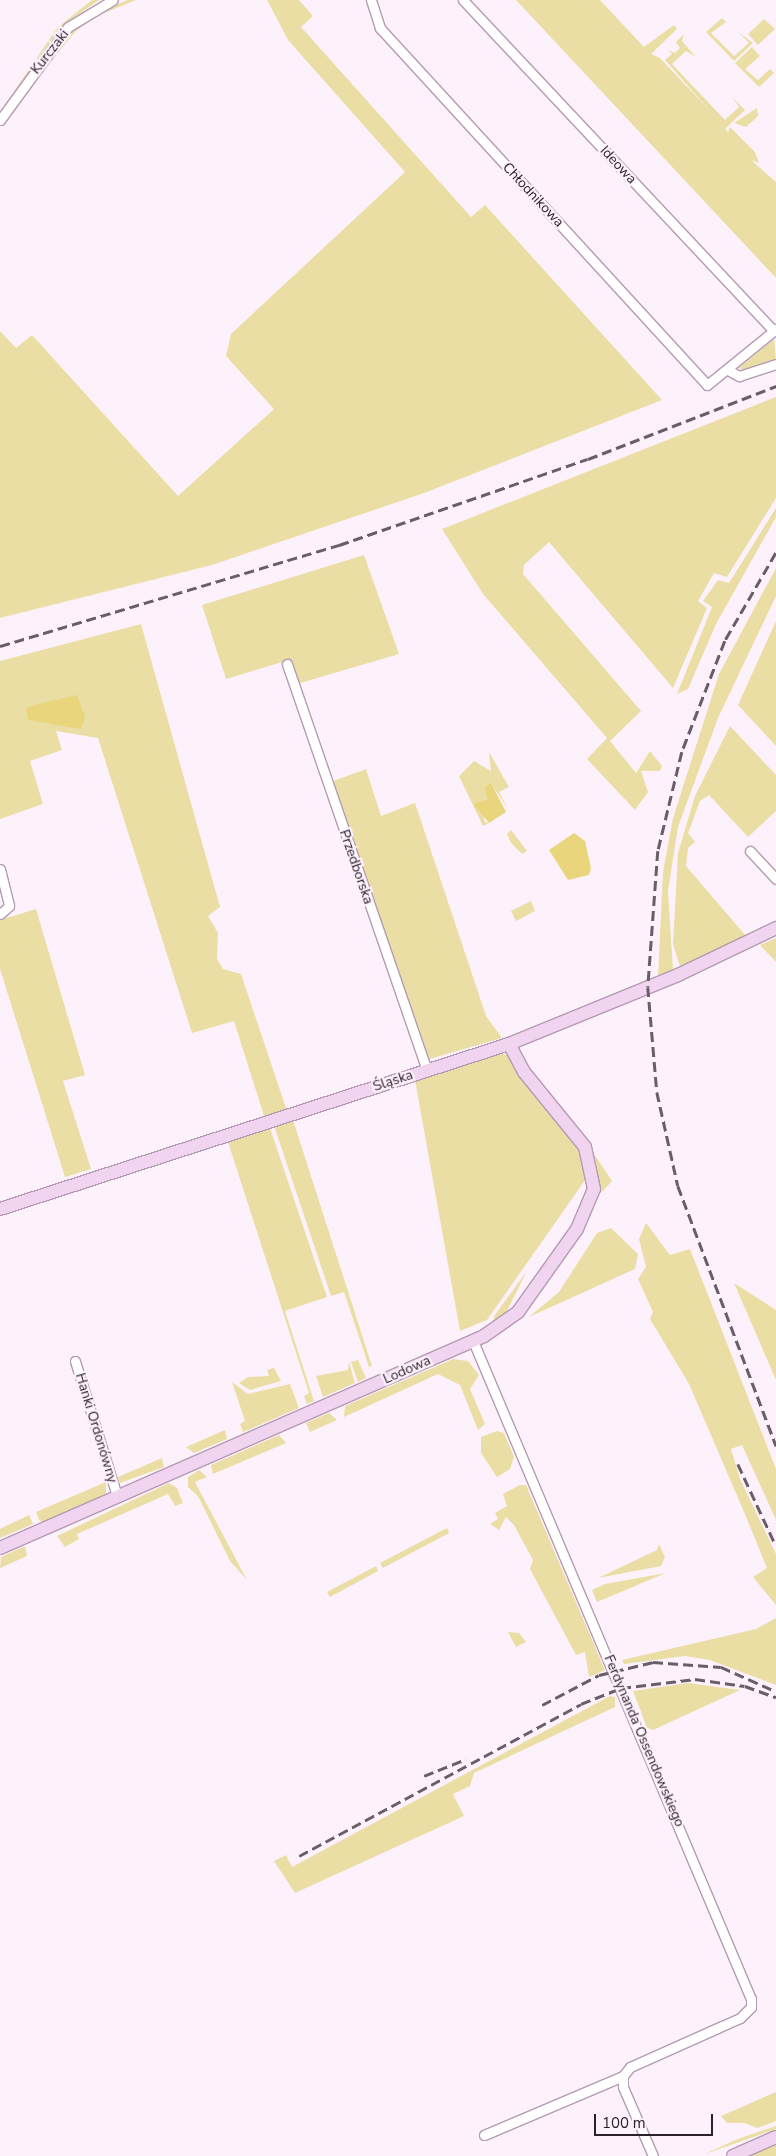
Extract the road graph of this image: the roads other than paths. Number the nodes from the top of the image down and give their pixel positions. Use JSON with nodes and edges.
{"nodes":[{"id":1,"x":113,"y":0,"type":"edge"},
{"id":2,"x":371,"y":0,"type":"edge"},
{"id":3,"x":463,"y":0,"type":"edge"},
{"id":4,"x":0,"y":120,"type":"edge"},
{"id":5,"x":775,"y":330,"type":"edge"},
{"id":6,"x":776,"y":364,"type":"edge"},
{"id":7,"x":728,"y":370,"type":"junction"},
{"id":8,"x":287,"y":664,"type":"dead end"},
{"id":9,"x":750,"y":852,"type":"dead end"},
{"id":10,"x":0,"y":869,"type":"edge"},
{"id":11,"x":776,"y":879,"type":"edge"},
{"id":12,"x":0,"y":914,"type":"edge"},
{"id":13,"x":776,"y":928,"type":"edge"},
{"id":14,"x":509,"y":1044,"type":"junction"},
{"id":15,"x":427,"y":1070,"type":"junction"},
{"id":16,"x":0,"y":1209,"type":"edge"},
{"id":17,"x":473,"y":1341,"type":"junction"},
{"id":18,"x":75,"y":1361,"type":"dead end"},
{"id":19,"x":117,"y":1496,"type":"junction"},
{"id":20,"x":0,"y":1548,"type":"edge"},
{"id":21,"x":623,"y":2076,"type":"junction"},
{"id":22,"x":484,"y":2136,"type":"dead end"},
{"id":23,"x":776,"y":2137,"type":"edge"},
{"id":24,"x":653,"y":2156,"type":"edge"},
{"id":25,"x":733,"y":2156,"type":"edge"}],
"edges":[{"from":1,"to":4,"type":"street","name":"Kurczaki"},
{"from":2,"to":7,"type":"street","name":"Chłodnikowa"},
{"from":3,"to":5,"type":"street","name":"Ideowa"},
{"from":5,"to":7,"type":"street"},
{"from":6,"to":7,"type":"street"},
{"from":8,"to":15,"type":"street","name":"Przedborska"},
{"from":9,"to":11,"type":"street"},
{"from":10,"to":12,"type":"street"},
{"from":13,"to":14,"type":"street","name":"Śląska"},
{"from":14,"to":15,"type":"street","name":"Śląska"},
{"from":14,"to":17,"type":"street","name":"Lodowa"},
{"from":15,"to":16,"type":"street","name":"Śląska"},
{"from":17,"to":19,"type":"street","name":"Lodowa"},
{"from":17,"to":21,"type":"street","name":"Ferdynanda Ossendowskiego"},
{"from":18,"to":19,"type":"street","name":"Hanki Ordonówny"},
{"from":19,"to":20,"type":"street","name":"Lodowa"},
{"from":21,"to":22,"type":"street","name":"Ferdynanda Ossendowskiego"},
{"from":21,"to":24,"type":"street"},
{"from":23,"to":25,"type":"street"}]}
